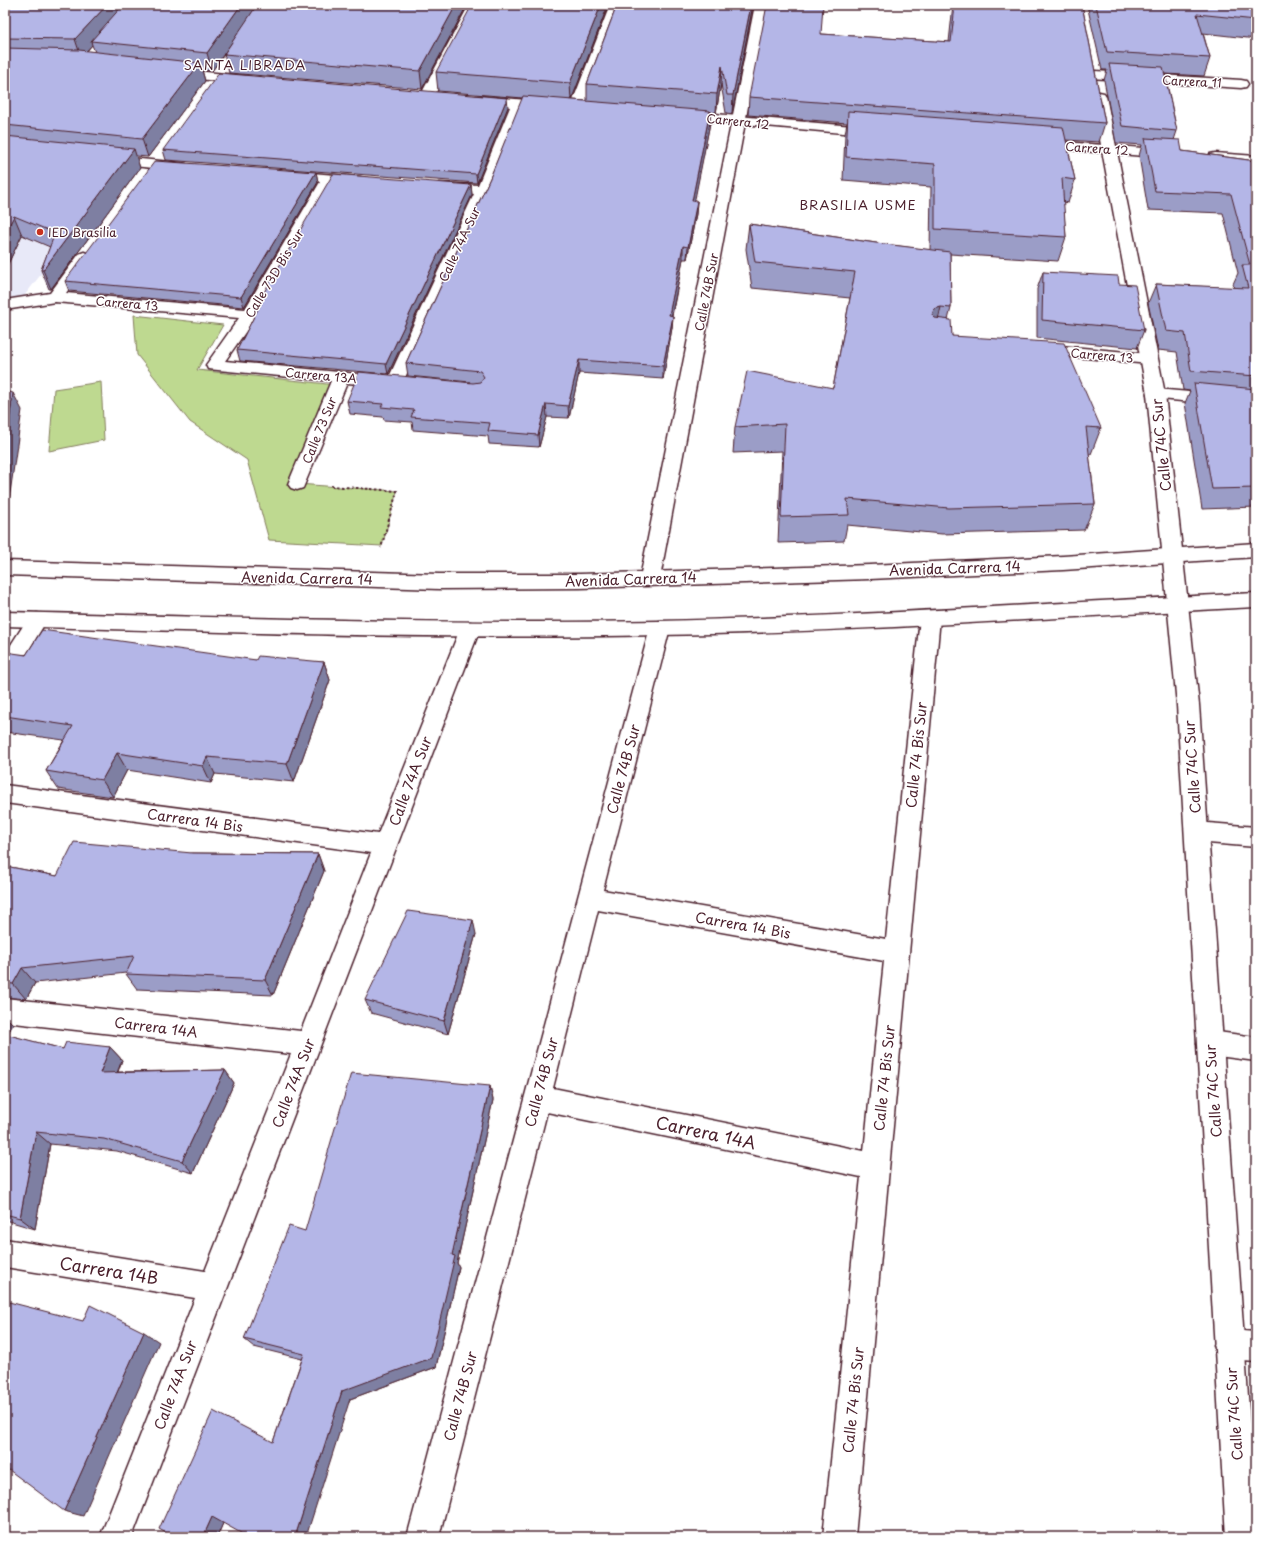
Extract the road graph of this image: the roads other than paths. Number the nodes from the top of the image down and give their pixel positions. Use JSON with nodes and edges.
{"nodes":[{"id":1,"x":475,"y":5,"type":"edge"},
{"id":2,"x":616,"y":5,"type":"edge"},
{"id":3,"x":761,"y":5,"type":"edge"},
{"id":4,"x":1092,"y":60,"type":"edge"},
{"id":5,"x":226,"y":64,"type":"edge"},
{"id":6,"x":163,"y":71,"type":"edge"},
{"id":7,"x":1094,"y":75,"type":"junction"},
{"id":8,"x":217,"y":77,"type":"junction"},
{"id":9,"x":255,"y":81,"type":"edge"},
{"id":10,"x":1241,"y":84,"type":"dead end"},
{"id":11,"x":208,"y":90,"type":"edge"},
{"id":12,"x":411,"y":94,"type":"edge"},
{"id":13,"x":427,"y":96,"type":"junction"},
{"id":14,"x":442,"y":97,"type":"edge"},
{"id":15,"x":465,"y":99,"type":"edge"},
{"id":16,"x":518,"y":103,"type":"junction"},
{"id":17,"x":577,"y":108,"type":"junction"},
{"id":18,"x":592,"y":109,"type":"edge"},
{"id":19,"x":672,"y":115,"type":"edge"},
{"id":20,"x":739,"y":119,"type":"junction"},
{"id":21,"x":888,"y":133,"type":"edge"},
{"id":22,"x":1022,"y":143,"type":"edge"},
{"id":23,"x":1109,"y":149,"type":"junction"},
{"id":24,"x":162,"y":152,"type":"dead end"},
{"id":25,"x":1179,"y":154,"type":"edge"},
{"id":26,"x":1202,"y":156,"type":"edge"},
{"id":27,"x":98,"y":158,"type":"edge"},
{"id":28,"x":1256,"y":160,"type":"edge"},
{"id":29,"x":153,"y":164,"type":"junction"},
{"id":30,"x":191,"y":168,"type":"edge"},
{"id":31,"x":276,"y":174,"type":"edge"},
{"id":32,"x":144,"y":177,"type":"edge"},
{"id":33,"x":330,"y":178,"type":"junction"},
{"id":34,"x":376,"y":182,"type":"edge"},
{"id":35,"x":430,"y":186,"type":"edge"},
{"id":36,"x":483,"y":190,"type":"junction"},
{"id":37,"x":92,"y":246,"type":"edge"},
{"id":38,"x":55,"y":297,"type":"junction"},
{"id":39,"x":5,"y":305,"type":"edge"},
{"id":40,"x":250,"y":314,"type":"junction"},
{"id":41,"x":1022,"y":348,"type":"edge"},
{"id":42,"x":1149,"y":359,"type":"junction"},
{"id":43,"x":214,"y":365,"type":"joint"},
{"id":44,"x":341,"y":377,"type":"junction"},
{"id":45,"x":402,"y":382,"type":"joint"},
{"id":46,"x":1156,"y":394,"type":"junction"},
{"id":47,"x":1256,"y":403,"type":"edge"},
{"id":48,"x":297,"y":484,"type":"road end"},
{"id":49,"x":1256,"y":550,"type":"edge"},
{"id":50,"x":1172,"y":556,"type":"junction"},
{"id":51,"x":5,"y":568,"type":"edge"},
{"id":52,"x":650,"y":578,"type":"junction"},
{"id":53,"x":1256,"y":600,"type":"edge"},
{"id":54,"x":1178,"y":604,"type":"junction"},
{"id":55,"x":930,"y":618,"type":"junction"},
{"id":56,"x":5,"y":619,"type":"edge"},
{"id":57,"x":37,"y":620,"type":"junction"},
{"id":58,"x":660,"y":628,"type":"junction"},
{"id":59,"x":470,"y":629,"type":"junction"},
{"id":60,"x":5,"y":671,"type":"edge"},
{"id":61,"x":5,"y":794,"type":"edge"},
{"id":62,"x":1196,"y":832,"type":"junction"},
{"id":63,"x":1256,"y":837,"type":"edge"},
{"id":64,"x":386,"y":845,"type":"junction"},
{"id":65,"x":589,"y":898,"type":"junction"},
{"id":66,"x":896,"y":952,"type":"junction"},
{"id":67,"x":5,"y":1010,"type":"edge"},
{"id":68,"x":1210,"y":1043,"type":"junction"},
{"id":69,"x":308,"y":1044,"type":"junction"},
{"id":70,"x":1256,"y":1049,"type":"edge"},
{"id":71,"x":537,"y":1097,"type":"junction"},
{"id":72,"x":876,"y":1167,"type":"junction"},
{"id":73,"x":5,"y":1253,"type":"edge"},
{"id":74,"x":214,"y":1287,"type":"junction"},
{"id":75,"x":1243,"y":1346,"type":"edge"},
{"id":76,"x":116,"y":1537,"type":"edge"},
{"id":77,"x":423,"y":1537,"type":"edge"},
{"id":78,"x":839,"y":1537,"type":"edge"},
{"id":79,"x":1242,"y":1537,"type":"edge"}],
"edges":[{"from":1,"to":13,"type":"street"},
{"from":2,"to":17,"type":"street"},
{"from":3,"to":20,"type":"street","name":"Calle 74B Sur"},
{"from":4,"to":7,"type":"street","name":"Calle 74C Sur"},
{"from":5,"to":8,"type":"street"},
{"from":6,"to":8,"type":"street"},
{"from":7,"to":10,"type":"street","name":"Carrera 11"},
{"from":7,"to":23,"type":"street","name":"Calle 74C Sur"},
{"from":8,"to":9,"type":"street"},
{"from":8,"to":11,"type":"street"},
{"from":12,"to":13,"type":"street"},
{"from":13,"to":14,"type":"street"},
{"from":15,"to":16,"type":"street"},
{"from":16,"to":17,"type":"street"},
{"from":16,"to":36,"type":"street","name":"Calle 74A Sur"},
{"from":17,"to":18,"type":"street"},
{"from":19,"to":20,"type":"street","name":"Carrera 12"},
{"from":20,"to":21,"type":"street","name":"Carrera 12"},
{"from":20,"to":52,"type":"street","name":"Calle 74B Sur"},
{"from":22,"to":23,"type":"street","name":"Carrera 12"},
{"from":23,"to":25,"type":"street","name":"Carrera 12"},
{"from":23,"to":42,"type":"street","name":"Calle 74C Sur"},
{"from":24,"to":29,"type":"street"},
{"from":26,"to":28,"type":"street"},
{"from":27,"to":29,"type":"street"},
{"from":29,"to":30,"type":"street"},
{"from":29,"to":32,"type":"street"},
{"from":31,"to":33,"type":"street"},
{"from":33,"to":34,"type":"street"},
{"from":33,"to":40,"type":"street","name":"Calle 73D Bis Sur"},
{"from":35,"to":36,"type":"street"},
{"from":36,"to":45,"type":"street","name":"Calle 74A Sur"},
{"from":37,"to":38,"type":"street"},
{"from":38,"to":39,"type":"street","name":"Carrera 13"},
{"from":38,"to":40,"type":"street","name":"Carrera 13"},
{"from":40,"to":43,"type":"street","name":"Calle 73D Bis Sur"},
{"from":41,"to":42,"type":"street","name":"Carrera 13"},
{"from":42,"to":46,"type":"street","name":"Calle 74C Sur"},
{"from":43,"to":44,"type":"street","name":"Carrera 13A"},
{"from":44,"to":45,"type":"street","name":"Carrera 13A"},
{"from":44,"to":48,"type":"street","name":"Calle 73 Sur"},
{"from":46,"to":47,"type":"street"},
{"from":46,"to":50,"type":"street","name":"Calle 74C Sur"},
{"from":49,"to":50,"type":"street","name":"Avenida Carrera 14"},
{"from":50,"to":52,"type":"street","name":"Avenida Carrera 14"},
{"from":50,"to":54,"type":"street","name":"Calle 74C Sur"},
{"from":51,"to":52,"type":"street","name":"Avenida Carrera 14"},
{"from":53,"to":54,"type":"street"},
{"from":54,"to":55,"type":"street"},
{"from":54,"to":62,"type":"street","name":"Calle 74C Sur"},
{"from":55,"to":58,"type":"street"},
{"from":55,"to":66,"type":"street","name":"Calle 74 Bis Sur"},
{"from":56,"to":57,"type":"street"},
{"from":57,"to":59,"type":"street"},
{"from":57,"to":60,"type":"street"},
{"from":58,"to":59,"type":"street"},
{"from":58,"to":65,"type":"street","name":"Calle 74B Sur"},
{"from":59,"to":64,"type":"street","name":"Calle 74A Sur"},
{"from":61,"to":64,"type":"street","name":"Carrera 14 Bis"},
{"from":62,"to":63,"type":"street"},
{"from":62,"to":68,"type":"street","name":"Calle 74C Sur"},
{"from":64,"to":69,"type":"street","name":"Calle 74A Sur"},
{"from":65,"to":66,"type":"street","name":"Carrera 14 Bis"},
{"from":65,"to":71,"type":"street","name":"Calle 74B Sur"},
{"from":66,"to":72,"type":"street","name":"Calle 74 Bis Sur"},
{"from":67,"to":69,"type":"street","name":"Carrera 14A"},
{"from":68,"to":70,"type":"street"},
{"from":68,"to":75,"type":"street","name":"Calle 74C Sur"},
{"from":69,"to":74,"type":"street","name":"Calle 74A Sur"},
{"from":71,"to":72,"type":"street","name":"Carrera 14A"},
{"from":71,"to":77,"type":"street","name":"Calle 74B Sur"},
{"from":72,"to":78,"type":"street","name":"Calle 74 Bis Sur"},
{"from":73,"to":74,"type":"street","name":"Carrera 14B"},
{"from":74,"to":76,"type":"street","name":"Calle 74A Sur"},
{"from":75,"to":79,"type":"street","name":"Calle 74C Sur"}]}
